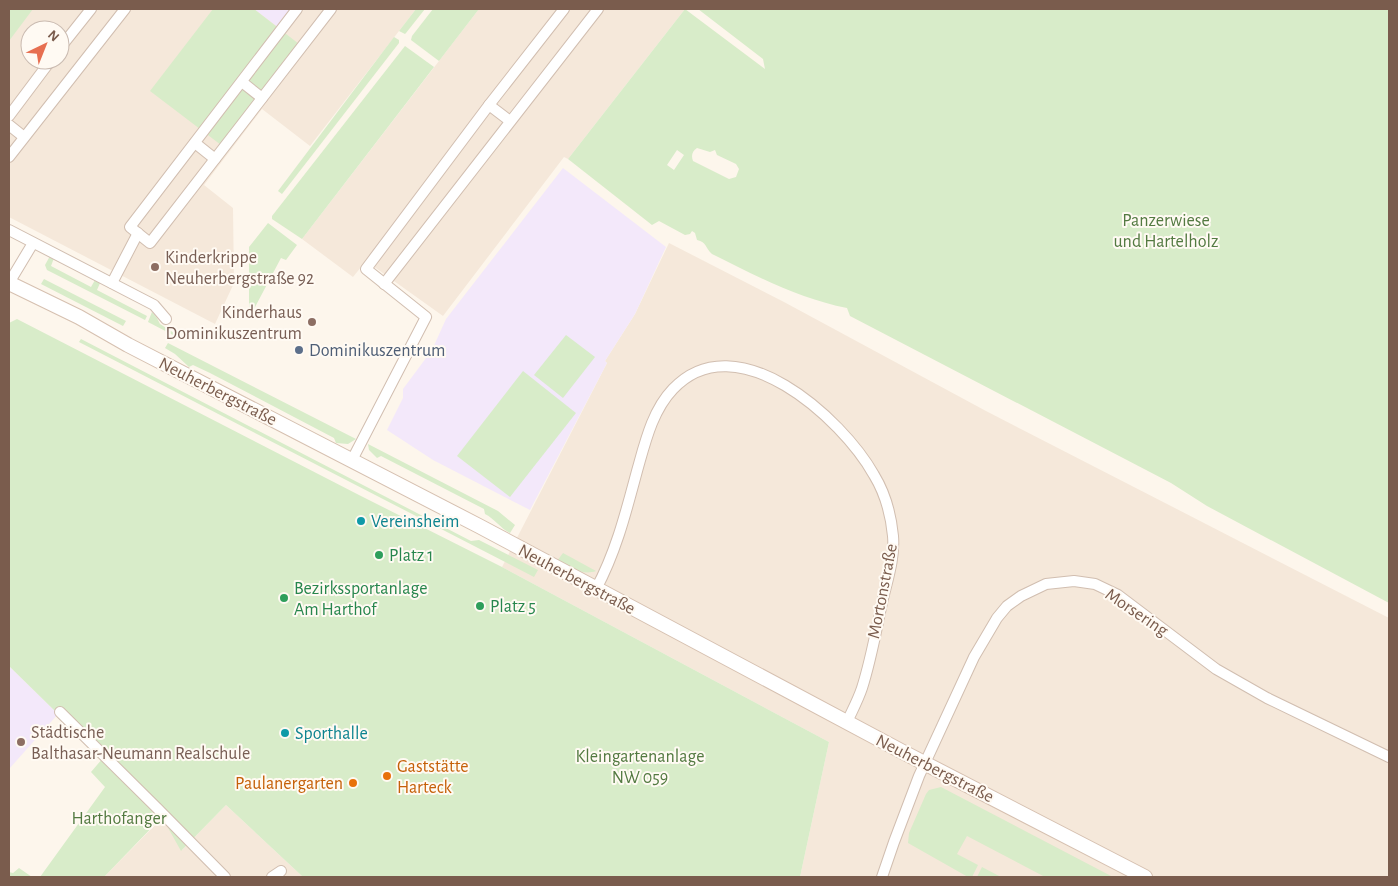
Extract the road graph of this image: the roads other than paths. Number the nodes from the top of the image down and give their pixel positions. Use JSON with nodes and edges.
{"nodes":[{"id":1,"x":90,"y":9,"type":"edge"},
{"id":2,"x":125,"y":9,"type":"edge"},
{"id":3,"x":298,"y":9,"type":"edge"},
{"id":4,"x":331,"y":9,"type":"edge"},
{"id":5,"x":564,"y":9,"type":"edge"},
{"id":6,"x":598,"y":9,"type":"edge"},
{"id":7,"x":70,"y":35,"type":"edge"},
{"id":8,"x":44,"y":70,"type":"edge"},
{"id":9,"x":242,"y":82,"type":"junction"},
{"id":10,"x":262,"y":98,"type":"junction"},
{"id":11,"x":489,"y":105,"type":"junction"},
{"id":12,"x":9,"y":116,"type":"edge"},
{"id":13,"x":510,"y":121,"type":"junction"},
{"id":14,"x":9,"y":125,"type":"edge"},
{"id":15,"x":24,"y":137,"type":"junction"},
{"id":16,"x":195,"y":143,"type":"junction"},
{"id":17,"x":9,"y":157,"type":"edge"},
{"id":18,"x":215,"y":159,"type":"junction"},
{"id":19,"x":9,"y":230,"type":"edge"},
{"id":20,"x":138,"y":234,"type":"junction"},
{"id":21,"x":33,"y":243,"type":"junction"},
{"id":22,"x":9,"y":283,"type":"edge"},
{"id":23,"x":112,"y":284,"type":"junction"},
{"id":24,"x":384,"y":284,"type":"junction"},
{"id":25,"x":166,"y":319,"type":"dead end"},
{"id":26,"x":352,"y":460,"type":"junction"},
{"id":27,"x":596,"y":589,"type":"junction"},
{"id":28,"x":60,"y":712,"type":"dead end"},
{"id":29,"x":847,"y":722,"type":"junction"},
{"id":30,"x":1389,"y":757,"type":"edge"},
{"id":31,"x":926,"y":763,"type":"junction"},
{"id":32,"x":225,"y":877,"type":"edge"},
{"id":33,"x":882,"y":877,"type":"edge"},
{"id":34,"x":1145,"y":877,"type":"edge"}],
"edges":[{"from":1,"to":7,"type":"street"},
{"from":2,"to":15,"type":"street"},
{"from":3,"to":9,"type":"street"},
{"from":4,"to":10,"type":"street"},
{"from":5,"to":11,"type":"street"},
{"from":6,"to":13,"type":"street"},
{"from":8,"to":12,"type":"street"},
{"from":9,"to":10,"type":"street"},
{"from":9,"to":16,"type":"street"},
{"from":10,"to":18,"type":"street"},
{"from":11,"to":13,"type":"street"},
{"from":11,"to":24,"type":"street"},
{"from":13,"to":24,"type":"street"},
{"from":14,"to":15,"type":"street"},
{"from":15,"to":17,"type":"street"},
{"from":16,"to":18,"type":"street"},
{"from":16,"to":20,"type":"street"},
{"from":18,"to":20,"type":"street"},
{"from":19,"to":21,"type":"street"},
{"from":20,"to":23,"type":"street"},
{"from":21,"to":22,"type":"street","name":"Neuherbergstraße"},
{"from":21,"to":23,"type":"street"},
{"from":22,"to":26,"type":"main road","name":"Neuherbergstraße"},
{"from":23,"to":25,"type":"street"},
{"from":24,"to":26,"type":"street"},
{"from":26,"to":27,"type":"main road","name":"Neuherbergstraße"},
{"from":27,"to":29,"type":"main road","name":"Neuherbergstraße"},
{"from":27,"to":29,"type":"street","name":"Mortonstraße"},
{"from":28,"to":32,"type":"street"},
{"from":29,"to":31,"type":"main road","name":"Neuherbergstraße"},
{"from":30,"to":31,"type":"street","name":"Morsering"},
{"from":31,"to":33,"type":"street","name":"Morsering"},
{"from":31,"to":34,"type":"main road","name":"Neuherbergstraße"}]}
